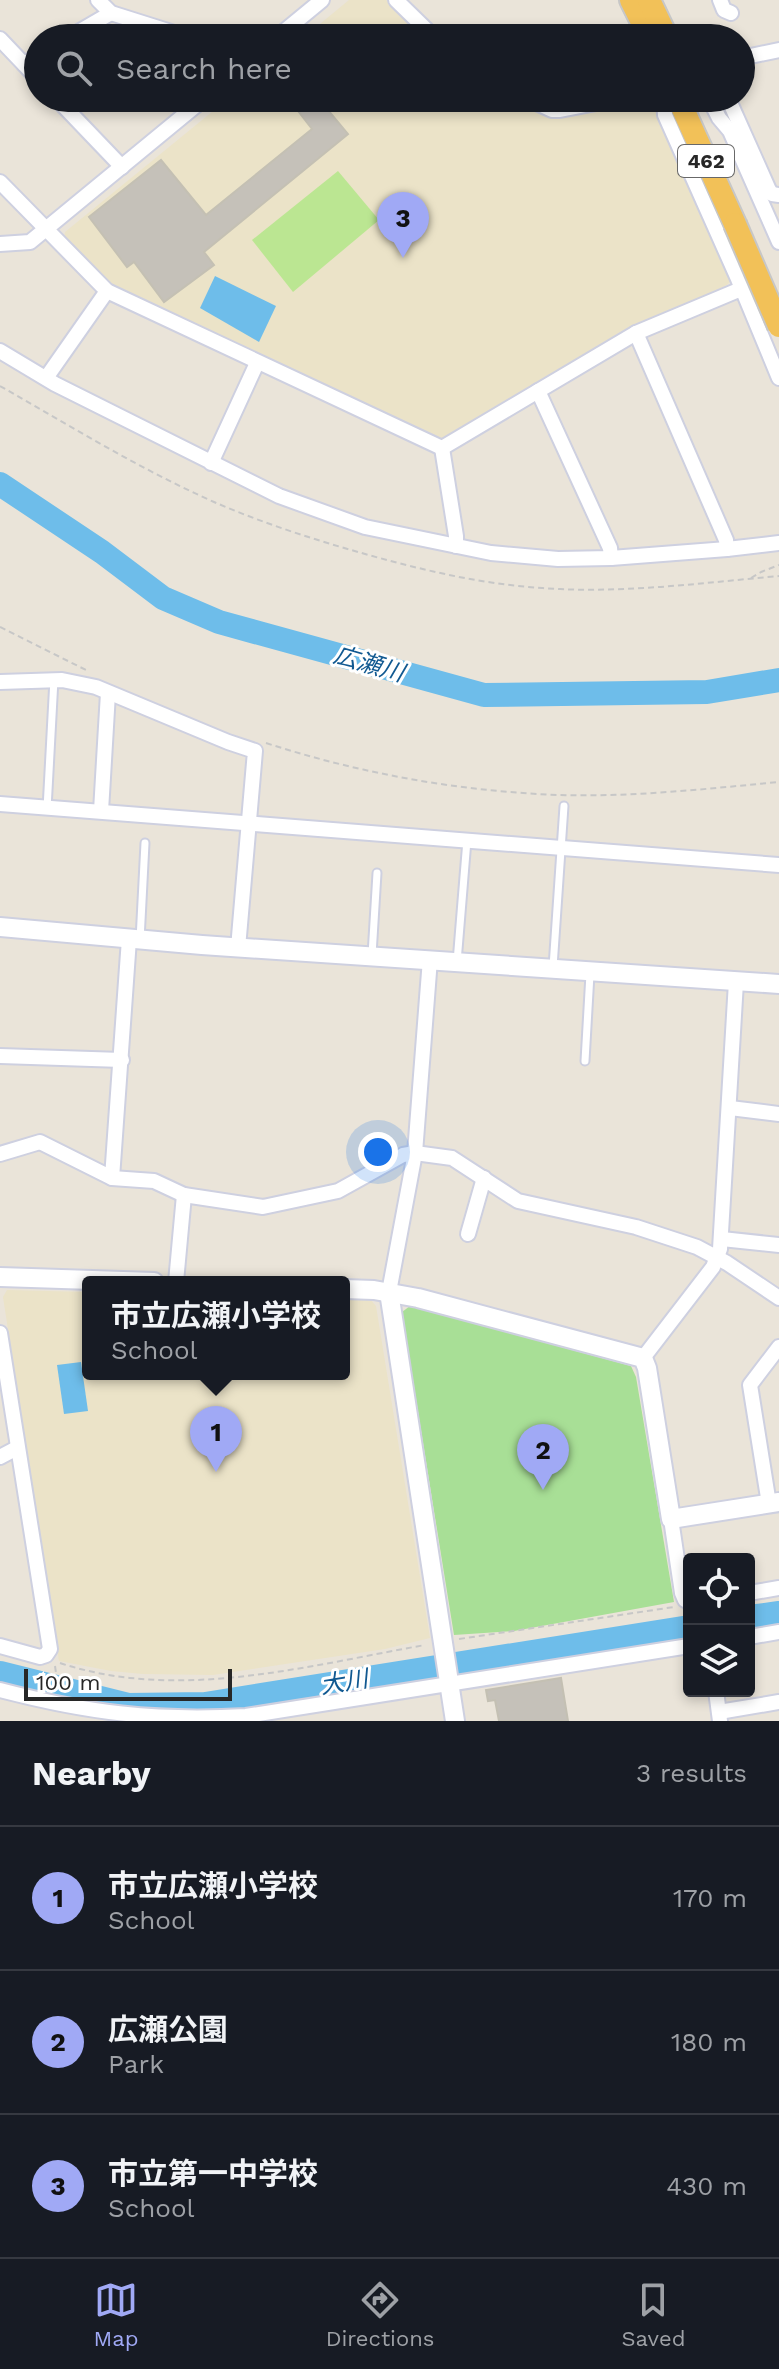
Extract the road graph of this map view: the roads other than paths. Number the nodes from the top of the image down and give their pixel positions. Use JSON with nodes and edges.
{"nodes":[{"id":1,"x":98,"y":0,"type":"edge"},
{"id":2,"x":322,"y":0,"type":"edge"},
{"id":3,"x":396,"y":0,"type":"edge"},
{"id":4,"x":631,"y":0,"type":"edge"},
{"id":5,"x":649,"y":0,"type":"edge"},
{"id":6,"x":720,"y":0,"type":"edge"},
{"id":7,"x":111,"y":13,"type":"junction"},
{"id":8,"x":731,"y":13,"type":"dead end"},
{"id":9,"x":92,"y":24,"type":"edge"},
{"id":10,"x":146,"y":24,"type":"edge"},
{"id":11,"x":293,"y":24,"type":"edge"},
{"id":12,"x":421,"y":24,"type":"edge"},
{"id":13,"x":643,"y":24,"type":"edge"},
{"id":14,"x":660,"y":24,"type":"edge"},
{"id":15,"x":0,"y":39,"type":"edge"},
{"id":16,"x":779,"y":50,"type":"edge"},
{"id":17,"x":755,"y":55,"type":"edge"},
{"id":18,"x":24,"y":64,"type":"edge"},
{"id":19,"x":69,"y":112,"type":"edge"},
{"id":20,"x":188,"y":112,"type":"edge"},
{"id":21,"x":665,"y":112,"type":"edge"},
{"id":22,"x":685,"y":112,"type":"edge"},
{"id":23,"x":699,"y":112,"type":"edge"},
{"id":24,"x":716,"y":112,"type":"edge"},
{"id":25,"x":734,"y":112,"type":"edge"},
{"id":26,"x":122,"y":167,"type":"junction"},
{"id":27,"x":0,"y":182,"type":"edge"},
{"id":28,"x":779,"y":195,"type":"edge"},
{"id":29,"x":741,"y":222,"type":"junction"},
{"id":30,"x":46,"y":230,"type":"junction"},
{"id":31,"x":779,"y":242,"type":"edge"},
{"id":32,"x":0,"y":244,"type":"edge"},
{"id":33,"x":741,"y":289,"type":"junction"},
{"id":34,"x":107,"y":291,"type":"junction"},
{"id":35,"x":779,"y":292,"type":"edge"},
{"id":36,"x":779,"y":326,"type":"edge"},
{"id":37,"x":636,"y":333,"type":"junction"},
{"id":38,"x":0,"y":351,"type":"edge"},
{"id":39,"x":257,"y":363,"type":"junction"},
{"id":40,"x":46,"y":378,"type":"junction"},
{"id":41,"x":779,"y":378,"type":"edge"},
{"id":42,"x":538,"y":391,"type":"junction"},
{"id":43,"x":442,"y":448,"type":"junction"},
{"id":44,"x":211,"y":463,"type":"junction"},
{"id":45,"x":779,"y":543,"type":"edge"},
{"id":46,"x":456,"y":546,"type":"junction"},
{"id":47,"x":727,"y":549,"type":"junction"},
{"id":48,"x":611,"y":558,"type":"junction"},
{"id":49,"x":54,"y":679,"type":"junction"},
{"id":50,"x":0,"y":682,"type":"edge"},
{"id":51,"x":108,"y":693,"type":"junction"},
{"id":52,"x":0,"y":804,"type":"edge"},
{"id":53,"x":564,"y":806,"type":"dead end"},
{"id":54,"x":47,"y":809,"type":"junction"},
{"id":55,"x":101,"y":811,"type":"junction"},
{"id":56,"x":249,"y":823,"type":"junction"},
{"id":57,"x":467,"y":840,"type":"junction"},
{"id":58,"x":145,"y":843,"type":"dead end"},
{"id":59,"x":560,"y":848,"type":"junction"},
{"id":60,"x":779,"y":865,"type":"edge"},
{"id":61,"x":377,"y":873,"type":"dead end"},
{"id":62,"x":0,"y":927,"type":"edge"},
{"id":63,"x":135,"y":939,"type":"junction"},
{"id":64,"x":238,"y":948,"type":"junction"},
{"id":65,"x":372,"y":956,"type":"junction"},
{"id":66,"x":430,"y":959,"type":"junction"},
{"id":67,"x":457,"y":962,"type":"junction"},
{"id":68,"x":553,"y":969,"type":"junction"},
{"id":69,"x":590,"y":972,"type":"junction"},
{"id":70,"x":736,"y":982,"type":"junction"},
{"id":71,"x":779,"y":984,"type":"edge"},
{"id":72,"x":0,"y":1056,"type":"edge"},
{"id":73,"x":122,"y":1060,"type":"junction"},
{"id":74,"x":585,"y":1061,"type":"dead end"},
{"id":75,"x":730,"y":1108,"type":"junction"},
{"id":76,"x":779,"y":1114,"type":"edge"},
{"id":77,"x":415,"y":1153,"type":"junction"},
{"id":78,"x":0,"y":1154,"type":"edge"},
{"id":79,"x":112,"y":1178,"type":"junction"},
{"id":80,"x":484,"y":1178,"type":"junction"},
{"id":81,"x":184,"y":1195,"type":"junction"},
{"id":82,"x":468,"y":1234,"type":"dead end"},
{"id":83,"x":722,"y":1239,"type":"junction"},
{"id":84,"x":779,"y":1245,"type":"edge"},
{"id":85,"x":717,"y":1258,"type":"junction"},
{"id":86,"x":177,"y":1276,"type":"edge"},
{"id":87,"x":0,"y":1277,"type":"edge"},
{"id":88,"x":82,"y":1280,"type":"edge"},
{"id":89,"x":350,"y":1289,"type":"edge"},
{"id":90,"x":389,"y":1292,"type":"junction"},
{"id":91,"x":779,"y":1298,"type":"edge"},
{"id":92,"x":1,"y":1344,"type":"edge"},
{"id":93,"x":779,"y":1347,"type":"edge"},
{"id":94,"x":643,"y":1358,"type":"junction"},
{"id":95,"x":17,"y":1448,"type":"junction"},
{"id":96,"x":0,"y":1457,"type":"edge"},
{"id":97,"x":774,"y":1503,"type":"edge"},
{"id":98,"x":671,"y":1519,"type":"junction"},
{"id":99,"x":779,"y":1588,"type":"edge"},
{"id":100,"x":755,"y":1592,"type":"edge"},
{"id":101,"x":683,"y":1595,"type":"edge"},
{"id":102,"x":779,"y":1632,"type":"edge"},
{"id":103,"x":755,"y":1636,"type":"edge"},
{"id":104,"x":0,"y":1646,"type":"edge"},
{"id":105,"x":683,"y":1647,"type":"edge"},
{"id":106,"x":448,"y":1682,"type":"junction"},
{"id":107,"x":0,"y":1690,"type":"edge"},
{"id":108,"x":717,"y":1697,"type":"edge"},
{"id":109,"x":779,"y":1702,"type":"edge"},
{"id":110,"x":63,"y":1714,"type":"edge"},
{"id":111,"x":719,"y":1717,"type":"edge"},
{"id":112,"x":171,"y":1720,"type":"edge"},
{"id":113,"x":455,"y":1721,"type":"edge"}],
"edges":[{"from":1,"to":7,"type":"street"},
{"from":2,"to":11,"type":"street"},
{"from":3,"to":12,"type":"street"},
{"from":4,"to":13,"type":"highway"},
{"from":5,"to":14,"type":"highway"},
{"from":6,"to":8,"type":"street"},
{"from":7,"to":9,"type":"street"},
{"from":7,"to":10,"type":"street"},
{"from":15,"to":18,"type":"street"},
{"from":16,"to":17,"type":"street"},
{"from":19,"to":26,"type":"street"},
{"from":20,"to":26,"type":"street"},
{"from":21,"to":33,"type":"street"},
{"from":22,"to":29,"type":"highway","number":"462"},
{"from":23,"to":29,"type":"highway","number":"462"},
{"from":24,"to":31,"type":"street"},
{"from":25,"to":28,"type":"street"},
{"from":26,"to":30,"type":"street"},
{"from":27,"to":30,"type":"street"},
{"from":29,"to":35,"type":"highway","number":"462"},
{"from":29,"to":36,"type":"highway","number":"462","bridge":true},
{"from":30,"to":32,"type":"street"},
{"from":30,"to":34,"type":"street"},
{"from":33,"to":37,"type":"street"},
{"from":33,"to":41,"type":"street"},
{"from":34,"to":39,"type":"street"},
{"from":34,"to":40,"type":"street"},
{"from":37,"to":42,"type":"street"},
{"from":37,"to":47,"type":"street"},
{"from":38,"to":40,"type":"street"},
{"from":39,"to":43,"type":"street"},
{"from":39,"to":44,"type":"street"},
{"from":40,"to":44,"type":"street"},
{"from":42,"to":43,"type":"street"},
{"from":42,"to":48,"type":"street"},
{"from":43,"to":46,"type":"street"},
{"from":44,"to":46,"type":"street"},
{"from":45,"to":47,"type":"street"},
{"from":46,"to":48,"type":"street"},
{"from":47,"to":48,"type":"street"},
{"from":49,"to":50,"type":"street"},
{"from":49,"to":51,"type":"street"},
{"from":49,"to":54,"type":"lane"},
{"from":51,"to":55,"type":"street"},
{"from":51,"to":56,"type":"street"},
{"from":52,"to":54,"type":"street"},
{"from":53,"to":59,"type":"lane"},
{"from":54,"to":55,"type":"street"},
{"from":55,"to":56,"type":"street"},
{"from":56,"to":57,"type":"street"},
{"from":56,"to":64,"type":"street"},
{"from":57,"to":59,"type":"street"},
{"from":57,"to":67,"type":"lane"},
{"from":58,"to":63,"type":"lane"},
{"from":59,"to":60,"type":"street"},
{"from":59,"to":68,"type":"lane"},
{"from":61,"to":65,"type":"lane"},
{"from":62,"to":63,"type":"street"},
{"from":63,"to":64,"type":"street"},
{"from":63,"to":73,"type":"street"},
{"from":64,"to":65,"type":"street"},
{"from":65,"to":66,"type":"street"},
{"from":66,"to":67,"type":"street"},
{"from":66,"to":77,"type":"street"},
{"from":67,"to":68,"type":"street"},
{"from":68,"to":69,"type":"street"},
{"from":69,"to":70,"type":"street"},
{"from":69,"to":74,"type":"lane"},
{"from":70,"to":71,"type":"street"},
{"from":70,"to":75,"type":"street"},
{"from":72,"to":73,"type":"street"},
{"from":73,"to":79,"type":"street"},
{"from":75,"to":76,"type":"street"},
{"from":75,"to":83,"type":"street"},
{"from":77,"to":80,"type":"street"},
{"from":77,"to":81,"type":"street"},
{"from":77,"to":90,"type":"street"},
{"from":78,"to":79,"type":"street"},
{"from":79,"to":81,"type":"street"},
{"from":80,"to":82,"type":"street"},
{"from":80,"to":85,"type":"street"},
{"from":81,"to":86,"type":"street"},
{"from":83,"to":84,"type":"street"},
{"from":83,"to":85,"type":"street"},
{"from":85,"to":91,"type":"street"},
{"from":85,"to":94,"type":"street"},
{"from":87,"to":88,"type":"street"},
{"from":89,"to":90,"type":"street"},
{"from":90,"to":94,"type":"street"},
{"from":90,"to":106,"type":"street"},
{"from":92,"to":95,"type":"street"},
{"from":93,"to":97,"type":"street"},
{"from":94,"to":98,"type":"street"},
{"from":95,"to":96,"type":"street"},
{"from":95,"to":104,"type":"street"},
{"from":97,"to":98,"type":"street"},
{"from":98,"to":101,"type":"street"},
{"from":99,"to":100,"type":"street"},
{"from":102,"to":103,"type":"street"},
{"from":105,"to":106,"type":"street"},
{"from":106,"to":112,"type":"street"},
{"from":106,"to":113,"type":"street"},
{"from":107,"to":110,"type":"street"},
{"from":108,"to":111,"type":"street"},
{"from":109,"to":111,"type":"street"},
{"from":110,"to":112,"type":"street"}]}
